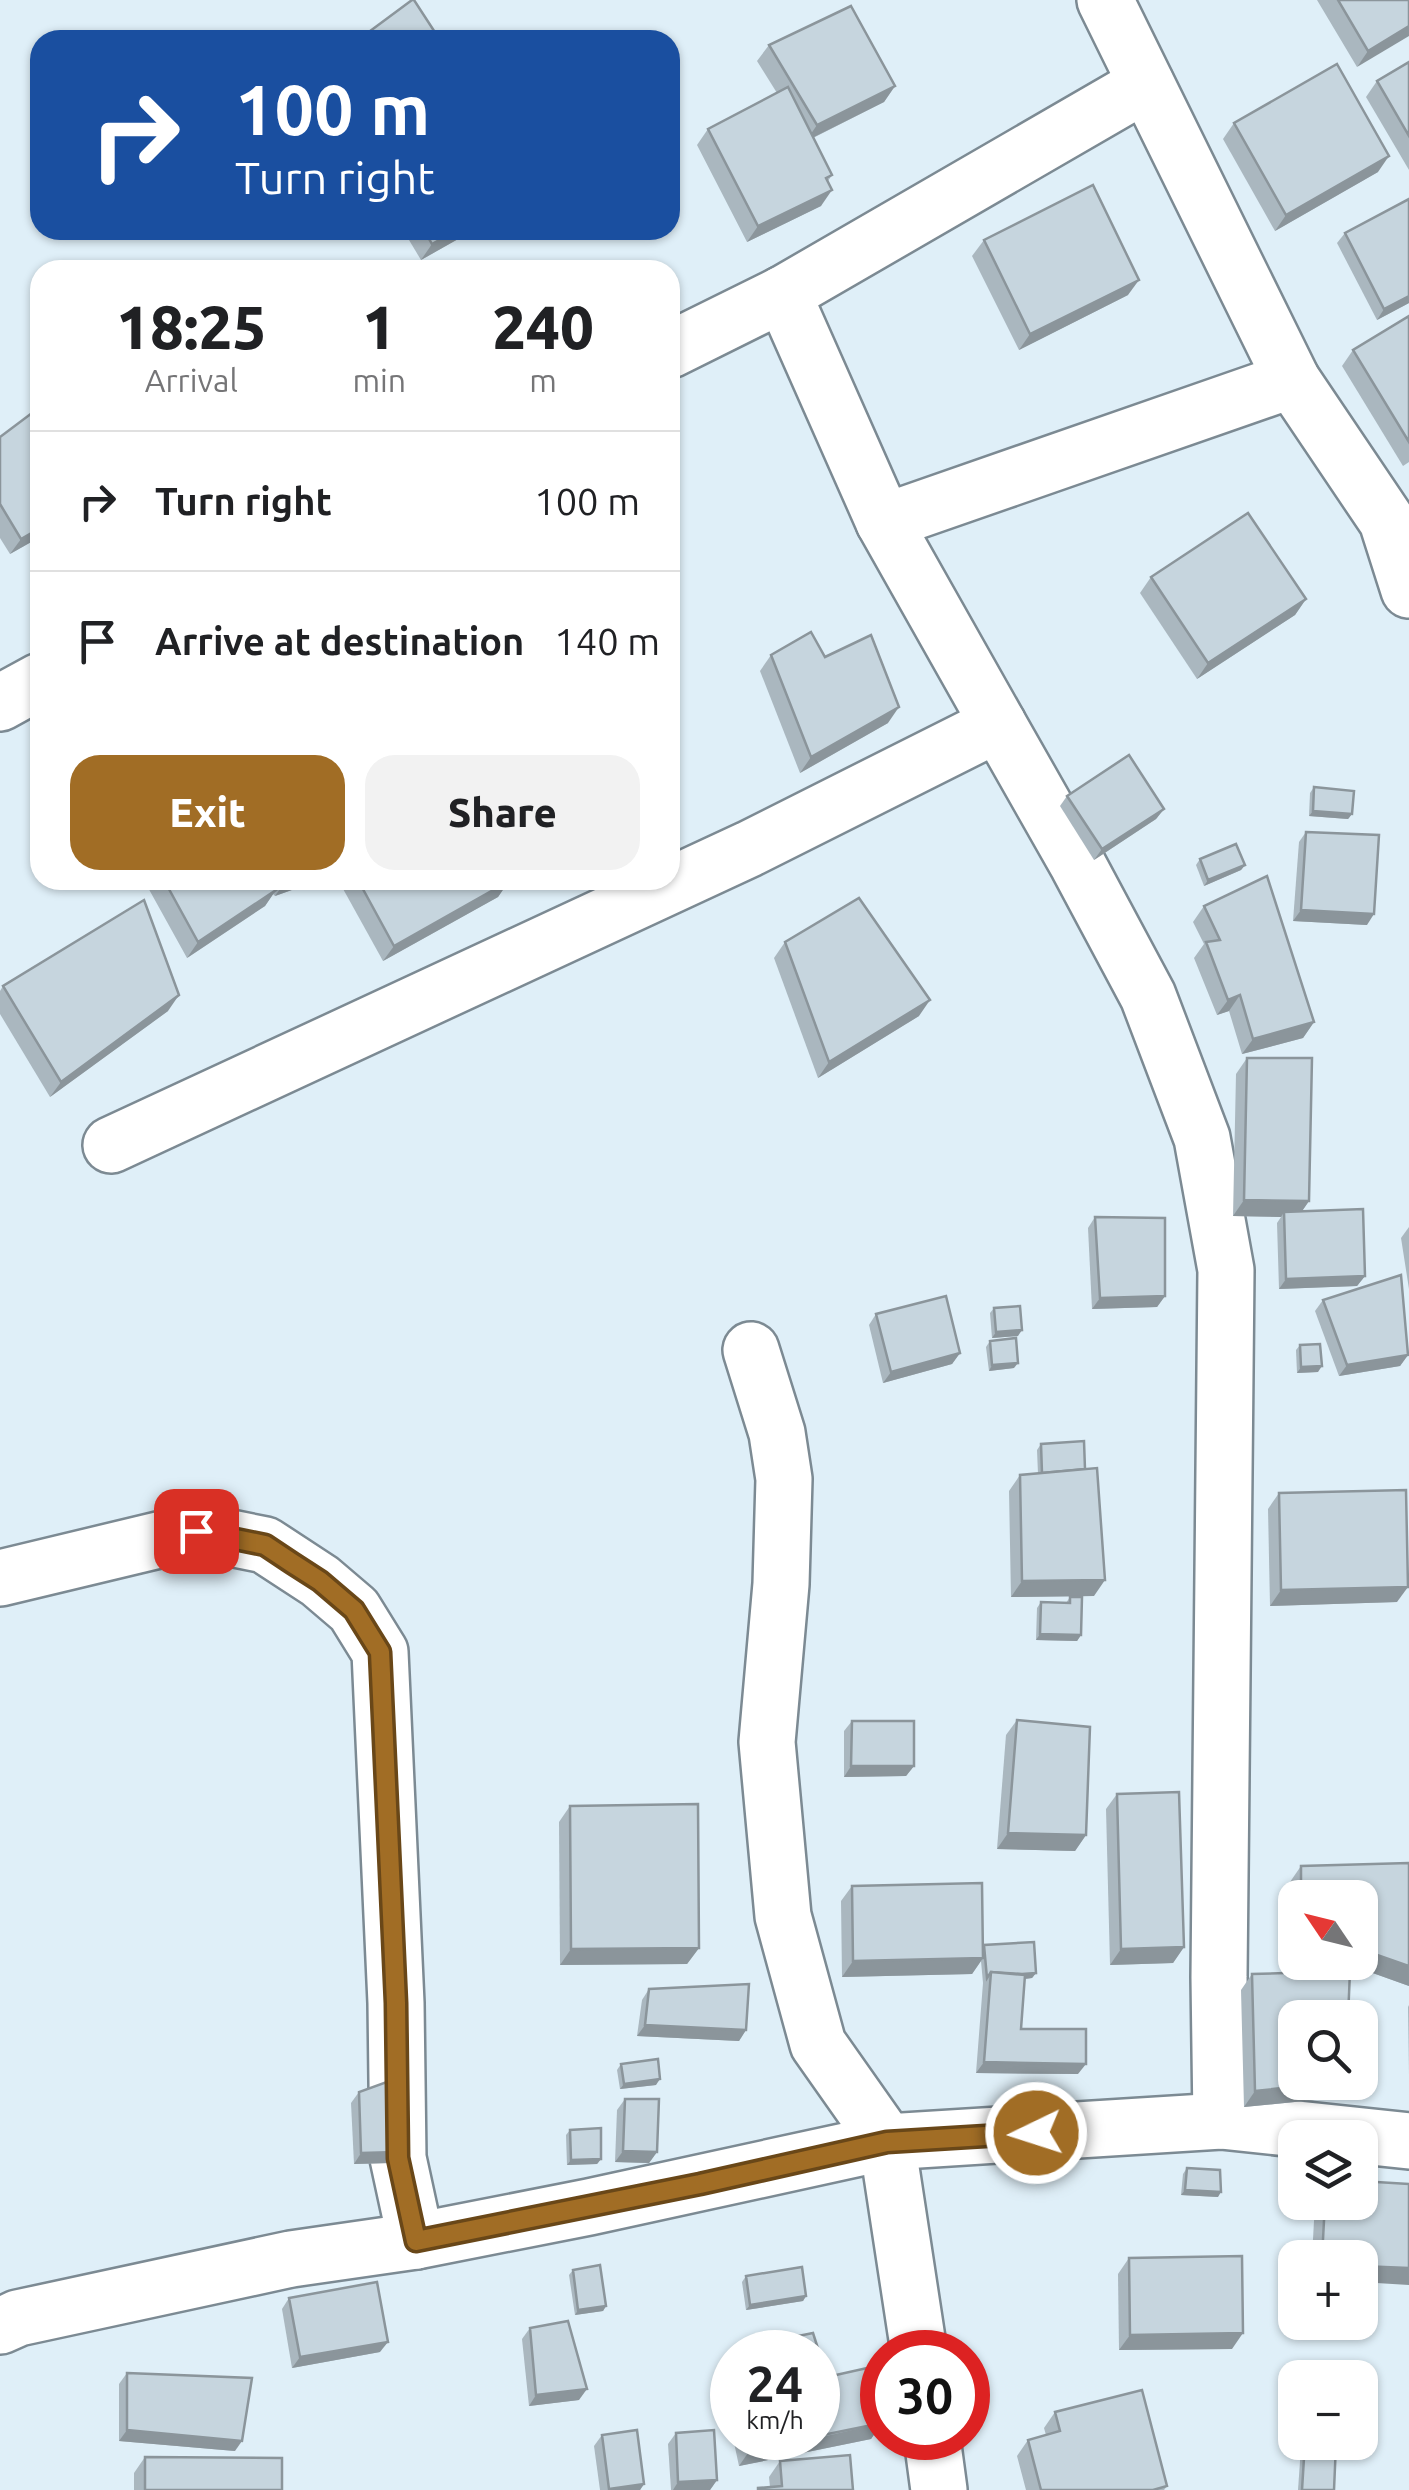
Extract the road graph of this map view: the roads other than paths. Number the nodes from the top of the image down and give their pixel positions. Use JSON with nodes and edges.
{"nodes":[{"id":1,"x":1105,"y":0,"type":"edge"},
{"id":2,"x":1146,"y":84,"type":"junction"},
{"id":3,"x":783,"y":294,"type":"junction"},
{"id":4,"x":680,"y":345,"type":"edge"},
{"id":5,"x":1292,"y":380,"type":"junction"},
{"id":6,"x":1398,"y":515,"type":"edge"},
{"id":7,"x":884,"y":522,"type":"junction"},
{"id":8,"x":1409,"y":590,"type":"edge"},
{"id":9,"x":30,"y":686,"type":"edge"},
{"id":10,"x":0,"y":703,"type":"edge"},
{"id":11,"x":998,"y":724,"type":"junction"},
{"id":12,"x":680,"y":881,"type":"edge"},
{"id":13,"x":661,"y":890,"type":"edge"},
{"id":14,"x":111,"y":1146,"type":"dead end"},
{"id":15,"x":751,"y":1350,"type":"dead end"},
{"id":16,"x":0,"y":1578,"type":"edge"},
{"id":17,"x":1222,"y":2121,"type":"junction"},
{"id":18,"x":1409,"y":2141,"type":"edge"},
{"id":19,"x":887,"y":2142,"type":"junction"},
{"id":20,"x":416,"y":2241,"type":"junction"},
{"id":21,"x":0,"y":2326,"type":"edge"},
{"id":22,"x":916,"y":2330,"type":"edge"},
{"id":23,"x":935,"y":2460,"type":"edge"},
{"id":24,"x":940,"y":2490,"type":"edge"}],
"edges":[{"from":1,"to":2,"type":"street"},
{"from":2,"to":3,"type":"street"},
{"from":2,"to":5,"type":"street"},
{"from":3,"to":4,"type":"street"},
{"from":3,"to":7,"type":"street"},
{"from":5,"to":6,"type":"street"},
{"from":5,"to":7,"type":"street"},
{"from":6,"to":8,"type":"street"},
{"from":7,"to":11,"type":"street"},
{"from":9,"to":10,"type":"street"},
{"from":11,"to":12,"type":"street"},
{"from":11,"to":17,"type":"street"},
{"from":13,"to":14,"type":"street"},
{"from":15,"to":19,"type":"street"},
{"from":16,"to":20,"type":"street"},
{"from":17,"to":18,"type":"street"},
{"from":17,"to":19,"type":"street"},
{"from":19,"to":20,"type":"street"},
{"from":19,"to":22,"type":"street"},
{"from":20,"to":21,"type":"street"},
{"from":23,"to":24,"type":"street"}]}
